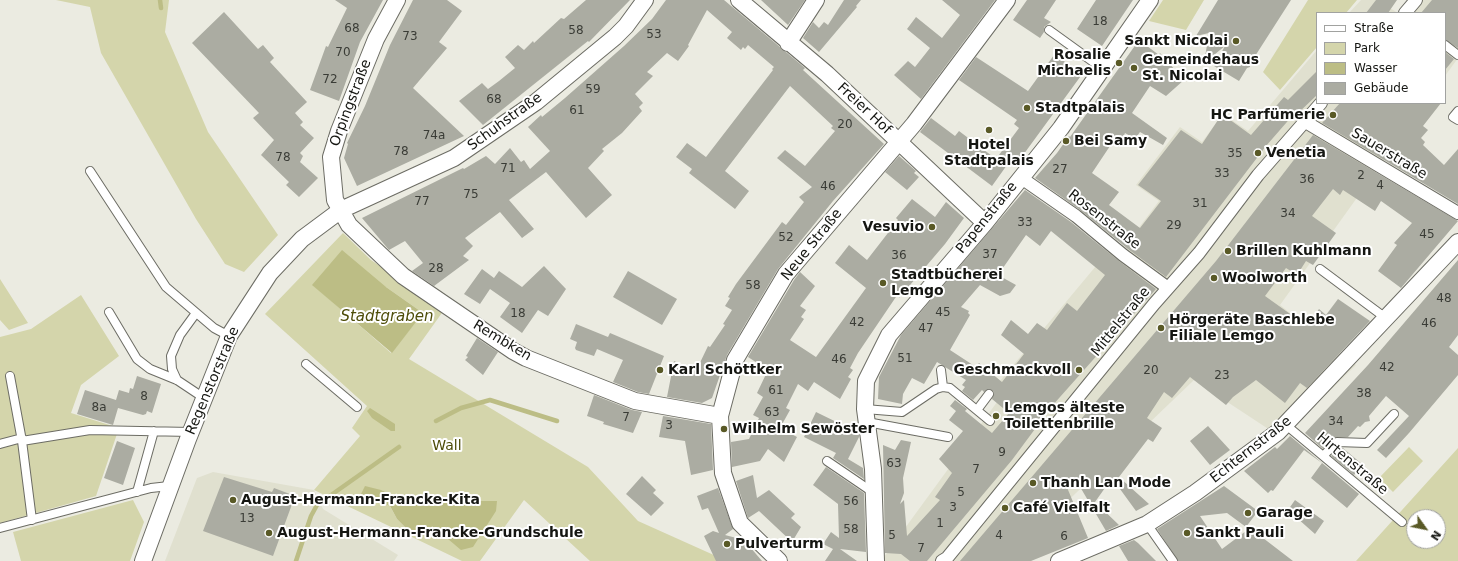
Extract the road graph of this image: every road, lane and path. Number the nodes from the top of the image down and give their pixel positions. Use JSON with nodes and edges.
{"nodes":[{"id":1,"x":397,"y":0,"type":"edge"},
{"id":2,"x":646,"y":0,"type":"edge"},
{"id":3,"x":739,"y":0,"type":"edge"},
{"id":4,"x":816,"y":0,"type":"edge"},
{"id":5,"x":1006,"y":0,"type":"edge"},
{"id":6,"x":1150,"y":0,"type":"edge"},
{"id":7,"x":1416,"y":0,"type":"edge"},
{"id":8,"x":1406,"y":12,"type":"edge"},
{"id":9,"x":1049,"y":30,"type":"dead end"},
{"id":10,"x":788,"y":43,"type":"junction"},
{"id":11,"x":1446,"y":46,"type":"edge"},
{"id":12,"x":1458,"y":55,"type":"edge"},
{"id":13,"x":1103,"y":69,"type":"junction"},
{"id":14,"x":1320,"y":104,"type":"edge"},
{"id":15,"x":1458,"y":111,"type":"edge"},
{"id":16,"x":1458,"y":120,"type":"edge"},
{"id":17,"x":1304,"y":121,"type":"junction"},
{"id":18,"x":899,"y":142,"type":"junction"},
{"id":19,"x":90,"y":171,"type":"dead end"},
{"id":20,"x":1020,"y":177,"type":"junction"},
{"id":21,"x":341,"y":210,"type":"junction"},
{"id":22,"x":1458,"y":213,"type":"edge"},
{"id":23,"x":985,"y":223,"type":"junction"},
{"id":24,"x":1458,"y":242,"type":"edge"},
{"id":25,"x":1320,"y":269,"type":"dead end"},
{"id":26,"x":1168,"y":288,"type":"junction"},
{"id":27,"x":109,"y":312,"type":"dead end"},
{"id":28,"x":196,"y":313,"type":"junction"},
{"id":29,"x":1387,"y":319,"type":"junction"},
{"id":30,"x":230,"y":336,"type":"junction"},
{"id":31,"x":306,"y":364,"type":"dead end"},
{"id":32,"x":941,"y":370,"type":"dead end"},
{"id":33,"x":10,"y":376,"type":"dead end"},
{"id":34,"x":177,"y":380,"type":"junction"},
{"id":35,"x":943,"y":387,"type":"junction"},
{"id":36,"x":989,"y":394,"type":"dead end"},
{"id":37,"x":204,"y":398,"type":"junction"},
{"id":38,"x":357,"y":407,"type":"dead end"},
{"id":39,"x":976,"y":410,"type":"junction"},
{"id":40,"x":1394,"y":414,"type":"dead end"},
{"id":41,"x":720,"y":416,"type":"junction"},
{"id":42,"x":866,"y":416,"type":"junction"},
{"id":43,"x":990,"y":421,"type":"dead end"},
{"id":44,"x":1286,"y":425,"type":"junction"},
{"id":45,"x":154,"y":431,"type":"junction"},
{"id":46,"x":191,"y":432,"type":"junction"},
{"id":47,"x":948,"y":437,"type":"dead end"},
{"id":48,"x":22,"y":439,"type":"junction"},
{"id":49,"x":0,"y":444,"type":"edge"},
{"id":50,"x":1323,"y":456,"type":"junction"},
{"id":51,"x":827,"y":461,"type":"dead end"},
{"id":52,"x":170,"y":486,"type":"junction"},
{"id":53,"x":137,"y":492,"type":"junction"},
{"id":54,"x":874,"y":494,"type":"junction"},
{"id":55,"x":32,"y":520,"type":"junction"},
{"id":56,"x":1402,"y":522,"type":"dead end"},
{"id":57,"x":1147,"y":524,"type":"junction"},
{"id":58,"x":0,"y":528,"type":"edge"},
{"id":59,"x":876,"y":559,"type":"edge"},
{"id":60,"x":945,"y":560,"type":"edge"},
{"id":61,"x":143,"y":561,"type":"edge"},
{"id":62,"x":778,"y":561,"type":"edge"},
{"id":63,"x":1059,"y":561,"type":"edge"},
{"id":64,"x":1173,"y":561,"type":"edge"}],
"edges":[{"from":1,"to":21,"type":"street","name":"Orpingstraße"},
{"from":2,"to":21,"type":"street","name":"Schuhstraße"},
{"from":3,"to":10,"type":"street","name":"Freier Hof"},
{"from":4,"to":10,"type":"street"},
{"from":5,"to":18,"type":"street","name":"Neue Straße"},
{"from":6,"to":13,"type":"street","name":"Papenstraße"},
{"from":7,"to":8,"type":"street"},
{"from":9,"to":13,"type":"lane"},
{"from":10,"to":18,"type":"street","name":"Freier Hof"},
{"from":11,"to":12,"type":"lane"},
{"from":13,"to":20,"type":"street","name":"Papenstraße"},
{"from":14,"to":17,"type":"street","name":"Mittelstraße"},
{"from":15,"to":16,"type":"lane"},
{"from":17,"to":22,"type":"street","name":"Sauerstraße"},
{"from":17,"to":26,"type":"street","name":"Mittelstraße"},
{"from":18,"to":23,"type":"street","name":"Freier Hof"},
{"from":18,"to":41,"type":"street","name":"Neue Straße"},
{"from":19,"to":28,"type":"lane"},
{"from":20,"to":23,"type":"street","name":"Papenstraße"},
{"from":20,"to":26,"type":"street","name":"Rosenstraße"},
{"from":21,"to":30,"type":"street","name":"Regenstorstraße"},
{"from":21,"to":41,"type":"street","name":"Rembken"},
{"from":23,"to":42,"type":"street","name":"Papenstraße"},
{"from":24,"to":29,"type":"street","name":"Echternstraße"},
{"from":25,"to":29,"type":"lane"},
{"from":26,"to":60,"type":"street","name":"Mittelstraße"},
{"from":27,"to":34,"type":"lane"},
{"from":28,"to":30,"type":"lane"},
{"from":28,"to":34,"type":"lane"},
{"from":29,"to":44,"type":"street","name":"Echternstraße"},
{"from":30,"to":37,"type":"street","name":"Regenstorstraße"},
{"from":31,"to":38,"type":"lane"},
{"from":32,"to":35,"type":"lane"},
{"from":33,"to":48,"type":"lane"},
{"from":34,"to":37,"type":"lane"},
{"from":35,"to":39,"type":"lane"},
{"from":35,"to":42,"type":"lane"},
{"from":36,"to":39,"type":"lane"},
{"from":37,"to":46,"type":"street","name":"Regenstorstraße"},
{"from":39,"to":43,"type":"lane"},
{"from":40,"to":50,"type":"lane"},
{"from":41,"to":62,"type":"street","name":"Neue Straße"},
{"from":42,"to":47,"type":"lane"},
{"from":42,"to":54,"type":"street","name":"Papenstraße"},
{"from":44,"to":50,"type":"lane","name":"Hirtenstraße"},
{"from":44,"to":57,"type":"street","name":"Echternstraße"},
{"from":45,"to":46,"type":"lane"},
{"from":45,"to":48,"type":"lane"},
{"from":45,"to":53,"type":"lane"},
{"from":46,"to":52,"type":"street","name":"Regenstorstraße"},
{"from":48,"to":49,"type":"lane"},
{"from":48,"to":55,"type":"lane"},
{"from":50,"to":56,"type":"lane","name":"Hirtenstraße"},
{"from":51,"to":54,"type":"lane"},
{"from":52,"to":53,"type":"lane"},
{"from":52,"to":61,"type":"street","name":"Regenstorstraße"},
{"from":53,"to":55,"type":"lane"},
{"from":54,"to":59,"type":"street","name":"Papenstraße"},
{"from":55,"to":58,"type":"lane"},
{"from":57,"to":63,"type":"street","name":"Echternstraße"},
{"from":57,"to":64,"type":"lane"}]}
